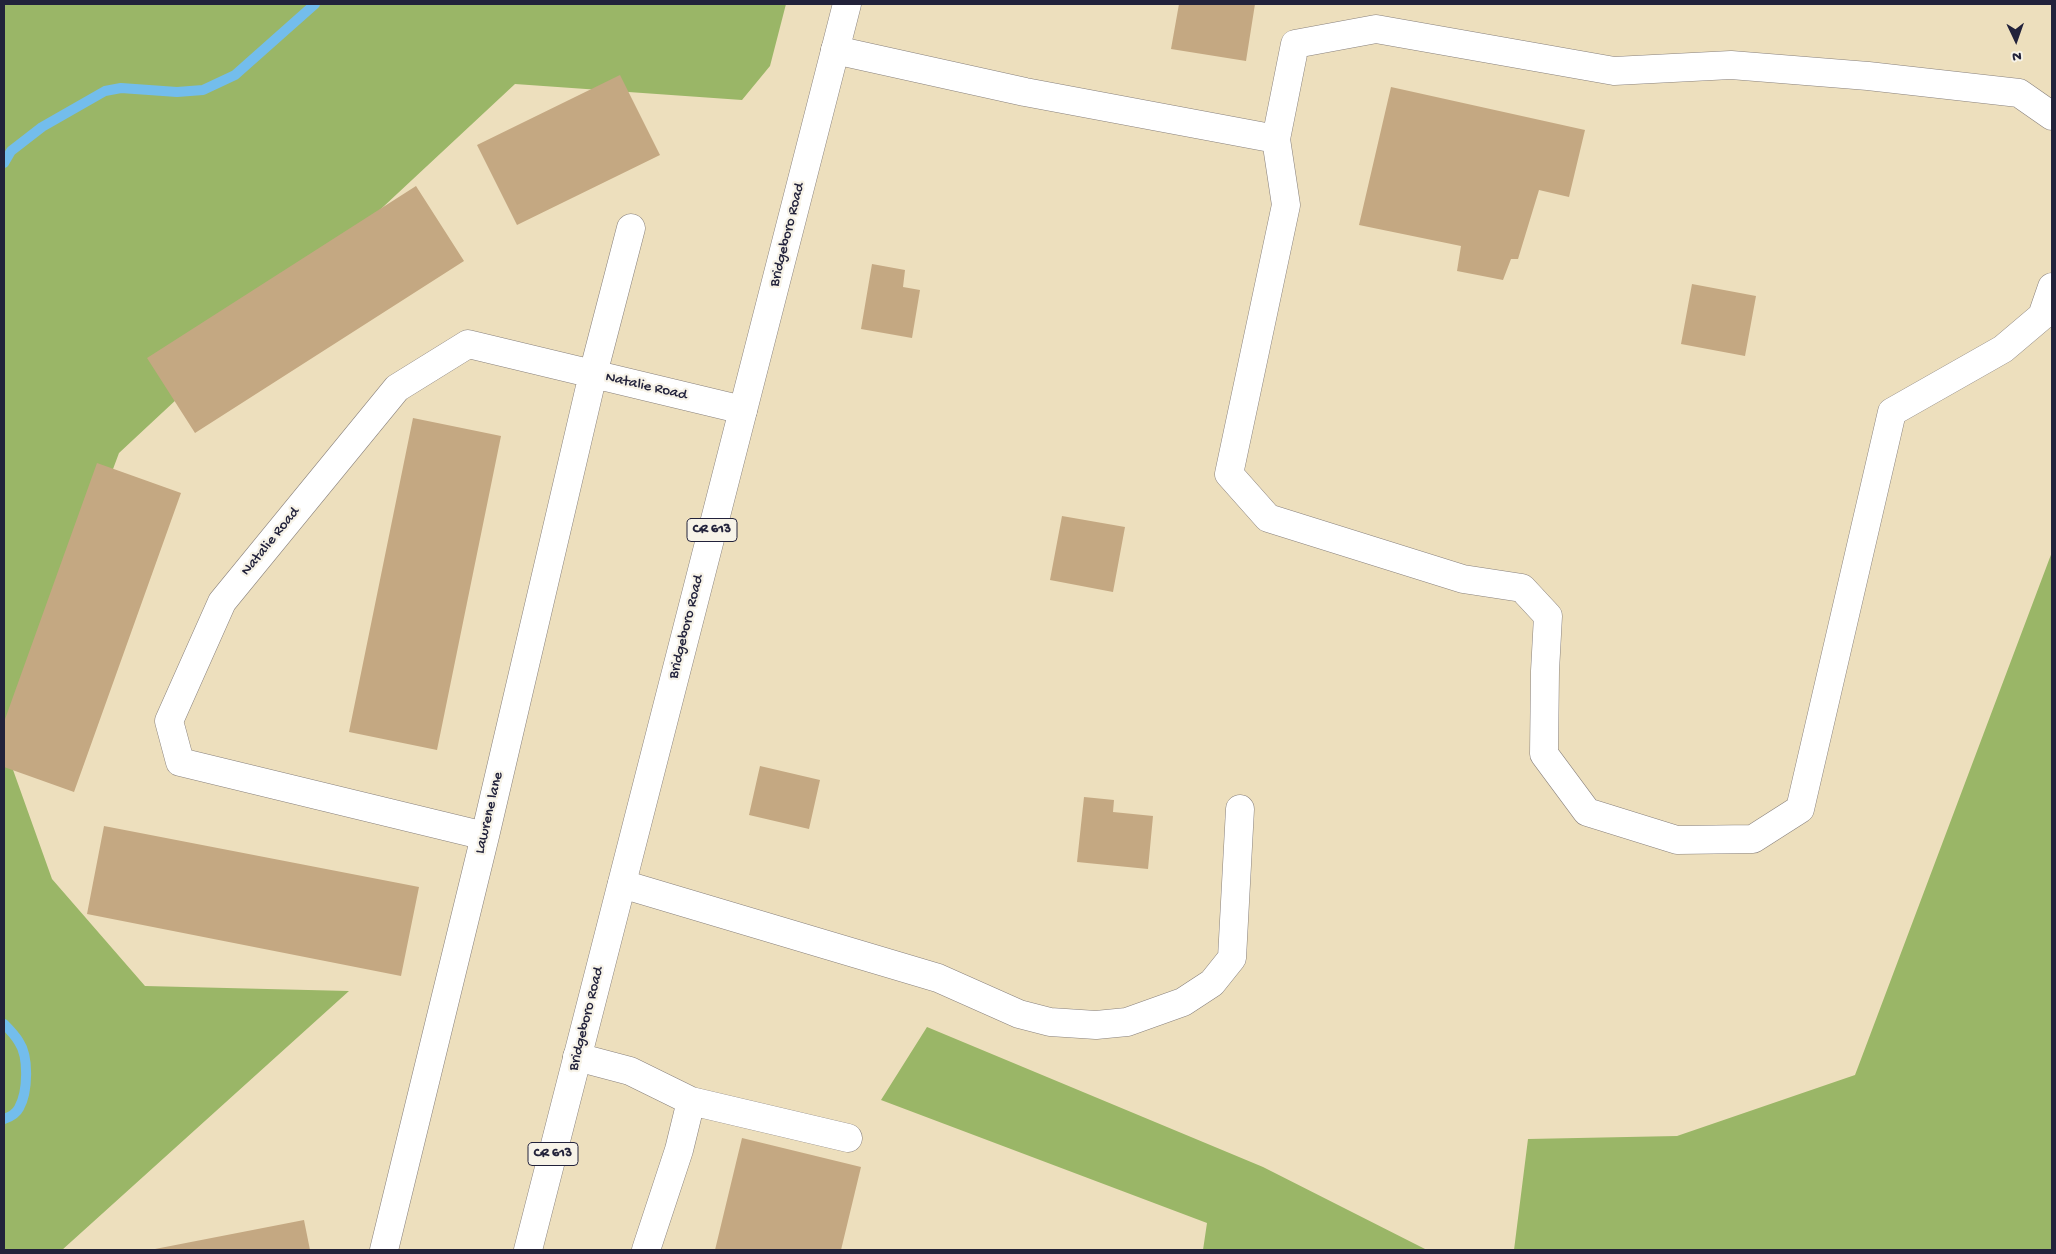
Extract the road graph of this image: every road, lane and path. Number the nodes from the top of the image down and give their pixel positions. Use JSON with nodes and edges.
{"nodes":[{"id":1,"x":847,"y":4,"type":"edge"},
{"id":2,"x":835,"y":50,"type":"junction"},
{"id":3,"x":2052,"y":116,"type":"edge"},
{"id":4,"x":1276,"y":139,"type":"junction"},
{"id":5,"x":631,"y":228,"type":"dead end"},
{"id":6,"x":2052,"y":287,"type":"edge"},
{"id":7,"x":593,"y":374,"type":"junction"},
{"id":8,"x":743,"y":410,"type":"junction"},
{"id":9,"x":1240,"y":809,"type":"dead end"},
{"id":10,"x":485,"y":836,"type":"junction"},
{"id":11,"x":622,"y":884,"type":"junction"},
{"id":12,"x":577,"y":1057,"type":"junction"},
{"id":13,"x":691,"y":1101,"type":"junction"},
{"id":14,"x":848,"y":1138,"type":"dead end"},
{"id":15,"x":384,"y":1250,"type":"edge"},
{"id":16,"x":528,"y":1250,"type":"edge"},
{"id":17,"x":646,"y":1250,"type":"edge"}],
"edges":[{"from":1,"to":2,"type":"main road","name":"Bridgeboro Road","number":"CR 613"},
{"from":2,"to":4,"type":"main road"},
{"from":2,"to":8,"type":"main road","name":"Bridgeboro Road","number":"CR 613"},
{"from":3,"to":4,"type":"main road"},
{"from":4,"to":6,"type":"main road"},
{"from":5,"to":7,"type":"main road","name":"Lawrene lane"},
{"from":7,"to":8,"type":"main road","name":"Natalie Road"},
{"from":7,"to":10,"type":"main road","name":"Lawrene lane"},
{"from":7,"to":10,"type":"main road","name":"Natalie Road"},
{"from":8,"to":11,"type":"main road","name":"Bridgeboro Road","number":"CR 613"},
{"from":9,"to":11,"type":"main road"},
{"from":10,"to":15,"type":"main road","name":"Lawrene lane"},
{"from":11,"to":12,"type":"main road","name":"Bridgeboro Road","number":"CR 613"},
{"from":12,"to":13,"type":"main road"},
{"from":12,"to":16,"type":"main road","name":"Bridgeboro Road","number":"CR 613"},
{"from":13,"to":14,"type":"main road"},
{"from":13,"to":17,"type":"main road"}]}
